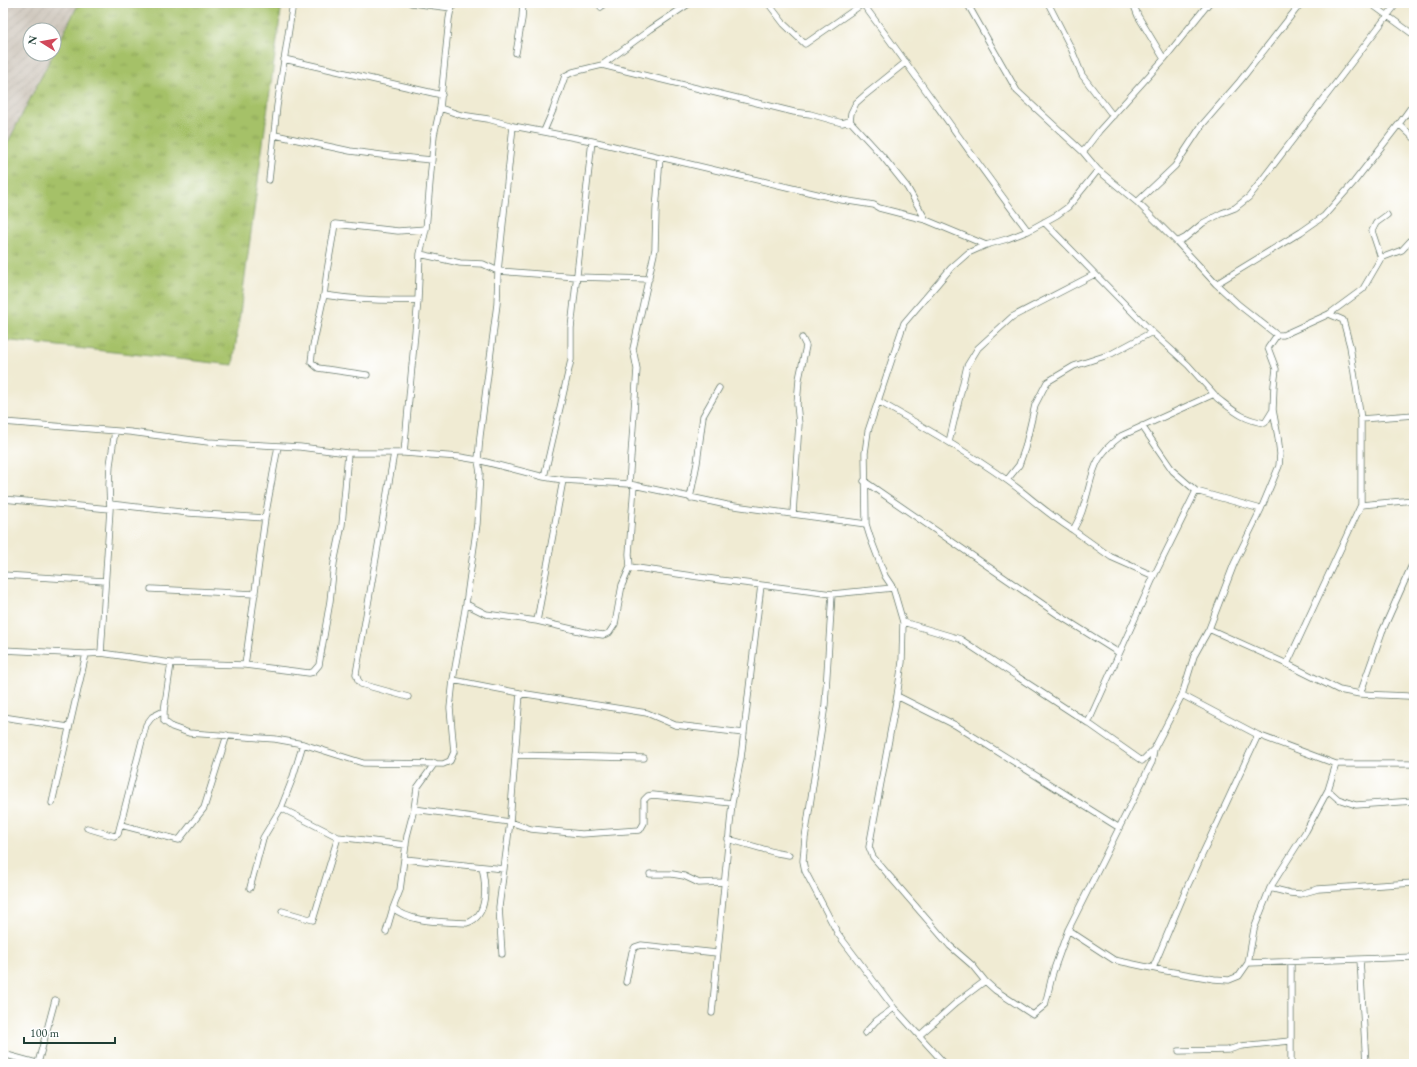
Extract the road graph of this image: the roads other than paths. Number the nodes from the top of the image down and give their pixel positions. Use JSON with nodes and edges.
{"nodes":[{"id":1,"x":293,"y":3,"type":"edge"},
{"id":2,"x":410,"y":3,"type":"edge"},
{"id":3,"x":523,"y":3,"type":"edge"},
{"id":4,"x":690,"y":3,"type":"edge"},
{"id":5,"x":768,"y":3,"type":"edge"},
{"id":6,"x":967,"y":3,"type":"edge"},
{"id":7,"x":1048,"y":3,"type":"edge"},
{"id":8,"x":1133,"y":3,"type":"edge"},
{"id":9,"x":1208,"y":3,"type":"edge"},
{"id":10,"x":1301,"y":3,"type":"edge"},
{"id":11,"x":1370,"y":3,"type":"edge"},
{"id":12,"x":1397,"y":3,"type":"edge"},
{"id":13,"x":864,"y":4,"type":"edge"},
{"id":14,"x":452,"y":5,"type":"edge"},
{"id":15,"x":1388,"y":16,"type":"junction"},
{"id":16,"x":1414,"y":35,"type":"edge"},
{"id":17,"x":516,"y":53,"type":"dead end"},
{"id":18,"x":284,"y":59,"type":"junction"},
{"id":19,"x":1164,"y":59,"type":"junction"},
{"id":20,"x":906,"y":62,"type":"junction"},
{"id":21,"x":602,"y":65,"type":"junction"},
{"id":22,"x":442,"y":95,"type":"junction"},
{"id":23,"x":1414,"y":103,"type":"edge"},
{"id":24,"x":440,"y":108,"type":"junction"},
{"id":25,"x":1113,"y":116,"type":"junction"},
{"id":26,"x":850,"y":121,"type":"junction"},
{"id":27,"x":1399,"y":124,"type":"junction"},
{"id":28,"x":513,"y":126,"type":"junction"},
{"id":29,"x":544,"y":131,"type":"junction"},
{"id":30,"x":275,"y":135,"type":"junction"},
{"id":31,"x":1414,"y":138,"type":"edge"},
{"id":32,"x":592,"y":141,"type":"junction"},
{"id":33,"x":1083,"y":152,"type":"junction"},
{"id":34,"x":660,"y":157,"type":"junction"},
{"id":35,"x":432,"y":160,"type":"junction"},
{"id":36,"x":1098,"y":170,"type":"junction"},
{"id":37,"x":270,"y":180,"type":"dead end"},
{"id":38,"x":1137,"y":202,"type":"junction"},
{"id":39,"x":1387,"y":215,"type":"dead end"},
{"id":40,"x":926,"y":220,"type":"junction"},
{"id":41,"x":1044,"y":222,"type":"junction"},
{"id":42,"x":426,"y":229,"type":"junction"},
{"id":43,"x":1028,"y":231,"type":"junction"},
{"id":44,"x":1414,"y":236,"type":"edge"},
{"id":45,"x":1177,"y":242,"type":"junction"},
{"id":46,"x":986,"y":245,"type":"junction"},
{"id":47,"x":420,"y":254,"type":"junction"},
{"id":48,"x":1381,"y":258,"type":"junction"},
{"id":49,"x":498,"y":271,"type":"junction"},
{"id":50,"x":1095,"y":274,"type":"junction"},
{"id":51,"x":578,"y":277,"type":"junction"},
{"id":52,"x":649,"y":279,"type":"junction"},
{"id":53,"x":1216,"y":284,"type":"junction"},
{"id":54,"x":324,"y":295,"type":"junction"},
{"id":55,"x":418,"y":300,"type":"junction"},
{"id":56,"x":1329,"y":314,"type":"junction"},
{"id":57,"x":1152,"y":332,"type":"junction"},
{"id":58,"x":1277,"y":335,"type":"junction"},
{"id":59,"x":802,"y":338,"type":"dead end"},
{"id":60,"x":367,"y":375,"type":"dead end"},
{"id":61,"x":719,"y":388,"type":"dead end"},
{"id":62,"x":1214,"y":394,"type":"junction"},
{"id":63,"x":878,"y":401,"type":"junction"},
{"id":64,"x":1273,"y":410,"type":"junction"},
{"id":65,"x":1414,"y":415,"type":"edge"},
{"id":66,"x":1361,"y":419,"type":"junction"},
{"id":67,"x":3,"y":422,"type":"edge"},
{"id":68,"x":1142,"y":426,"type":"junction"},
{"id":69,"x":115,"y":431,"type":"junction"},
{"id":70,"x":948,"y":442,"type":"junction"},
{"id":71,"x":278,"y":446,"type":"junction"},
{"id":72,"x":348,"y":453,"type":"junction"},
{"id":73,"x":404,"y":453,"type":"junction"},
{"id":74,"x":394,"y":454,"type":"junction"},
{"id":75,"x":478,"y":460,"type":"junction"},
{"id":76,"x":544,"y":477,"type":"junction"},
{"id":77,"x":562,"y":480,"type":"junction"},
{"id":78,"x":1007,"y":480,"type":"junction"},
{"id":79,"x":864,"y":481,"type":"junction"},
{"id":80,"x":631,"y":485,"type":"junction"},
{"id":81,"x":1196,"y":491,"type":"junction"},
{"id":82,"x":690,"y":498,"type":"junction"},
{"id":83,"x":3,"y":499,"type":"edge"},
{"id":84,"x":1414,"y":500,"type":"edge"},
{"id":85,"x":1361,"y":505,"type":"junction"},
{"id":86,"x":110,"y":506,"type":"junction"},
{"id":87,"x":1260,"y":509,"type":"junction"},
{"id":88,"x":793,"y":513,"type":"junction"},
{"id":89,"x":265,"y":518,"type":"junction"},
{"id":90,"x":866,"y":524,"type":"junction"},
{"id":91,"x":1073,"y":530,"type":"junction"},
{"id":92,"x":1414,"y":563,"type":"edge"},
{"id":93,"x":630,"y":566,"type":"junction"},
{"id":94,"x":3,"y":575,"type":"edge"},
{"id":95,"x":1154,"y":576,"type":"junction"},
{"id":96,"x":105,"y":581,"type":"junction"},
{"id":97,"x":761,"y":585,"type":"junction"},
{"id":98,"x":893,"y":588,"type":"junction"},
{"id":99,"x":152,"y":589,"type":"dead end"},
{"id":100,"x":255,"y":594,"type":"junction"},
{"id":101,"x":832,"y":594,"type":"junction"},
{"id":102,"x":466,"y":604,"type":"junction"},
{"id":103,"x":537,"y":622,"type":"junction"},
{"id":104,"x":903,"y":622,"type":"junction"},
{"id":105,"x":1209,"y":629,"type":"junction"},
{"id":106,"x":3,"y":650,"type":"edge"},
{"id":107,"x":101,"y":653,"type":"junction"},
{"id":108,"x":1119,"y":653,"type":"junction"},
{"id":109,"x":86,"y":654,"type":"junction"},
{"id":110,"x":170,"y":663,"type":"junction"},
{"id":111,"x":1287,"y":664,"type":"junction"},
{"id":112,"x":245,"y":665,"type":"junction"},
{"id":113,"x":453,"y":680,"type":"junction"},
{"id":114,"x":520,"y":693,"type":"junction"},
{"id":115,"x":1360,"y":694,"type":"junction"},
{"id":116,"x":1182,"y":695,"type":"junction"},
{"id":117,"x":897,"y":696,"type":"junction"},
{"id":118,"x":408,"y":697,"type":"dead end"},
{"id":119,"x":1414,"y":698,"type":"edge"},
{"id":120,"x":164,"y":711,"type":"junction"},
{"id":121,"x":3,"y":717,"type":"edge"},
{"id":122,"x":1088,"y":723,"type":"junction"},
{"id":123,"x":68,"y":727,"type":"junction"},
{"id":124,"x":744,"y":733,"type":"junction"},
{"id":125,"x":227,"y":735,"type":"junction"},
{"id":126,"x":1258,"y":735,"type":"junction"},
{"id":127,"x":303,"y":744,"type":"junction"},
{"id":128,"x":1154,"y":749,"type":"junction"},
{"id":129,"x":515,"y":755,"type":"junction"},
{"id":130,"x":644,"y":758,"type":"dead end"},
{"id":131,"x":1414,"y":762,"type":"edge"},
{"id":132,"x":435,"y":764,"type":"junction"},
{"id":133,"x":1336,"y":764,"type":"junction"},
{"id":134,"x":1328,"y":790,"type":"junction"},
{"id":135,"x":1414,"y":801,"type":"edge"},
{"id":136,"x":52,"y":803,"type":"dead end"},
{"id":137,"x":732,"y":803,"type":"junction"},
{"id":138,"x":281,"y":808,"type":"junction"},
{"id":139,"x":414,"y":809,"type":"junction"},
{"id":140,"x":510,"y":822,"type":"junction"},
{"id":141,"x":121,"y":825,"type":"junction"},
{"id":142,"x":1118,"y":827,"type":"junction"},
{"id":143,"x":87,"y":828,"type":"dead end"},
{"id":144,"x":338,"y":837,"type":"junction"},
{"id":145,"x":728,"y":839,"type":"junction"},
{"id":146,"x":406,"y":846,"type":"junction"},
{"id":147,"x":789,"y":855,"type":"dead end"},
{"id":148,"x":404,"y":859,"type":"junction"},
{"id":149,"x":482,"y":867,"type":"junction"},
{"id":150,"x":504,"y":869,"type":"junction"},
{"id":151,"x":650,"y":874,"type":"dead end"},
{"id":152,"x":724,"y":882,"type":"junction"},
{"id":153,"x":1414,"y":883,"type":"edge"},
{"id":154,"x":250,"y":888,"type":"dead end"},
{"id":155,"x":1270,"y":888,"type":"junction"},
{"id":156,"x":393,"y":908,"type":"junction"},
{"id":157,"x":282,"y":911,"type":"dead end"},
{"id":158,"x":1068,"y":930,"type":"junction"},
{"id":159,"x":386,"y":932,"type":"dead end"},
{"id":160,"x":717,"y":953,"type":"junction"},
{"id":161,"x":502,"y":954,"type":"dead end"},
{"id":162,"x":1414,"y":957,"type":"edge"},
{"id":163,"x":1360,"y":959,"type":"junction"},
{"id":164,"x":1291,"y":961,"type":"junction"},
{"id":165,"x":1248,"y":963,"type":"junction"},
{"id":166,"x":1153,"y":968,"type":"junction"},
{"id":167,"x":985,"y":981,"type":"junction"},
{"id":168,"x":626,"y":982,"type":"dead end"},
{"id":169,"x":55,"y":1000,"type":"dead end"},
{"id":170,"x":894,"y":1008,"type":"junction"},
{"id":171,"x":712,"y":1013,"type":"dead end"},
{"id":172,"x":865,"y":1033,"type":"dead end"},
{"id":173,"x":920,"y":1035,"type":"junction"},
{"id":174,"x":1290,"y":1041,"type":"junction"},
{"id":175,"x":1179,"y":1051,"type":"dead end"},
{"id":176,"x":3,"y":1054,"type":"edge"},
{"id":177,"x":39,"y":1064,"type":"edge"},
{"id":178,"x":945,"y":1064,"type":"edge"},
{"id":179,"x":1291,"y":1064,"type":"edge"},
{"id":180,"x":1366,"y":1064,"type":"edge"}],
"edges":[{"from":1,"to":18,"type":"street"},
{"from":2,"to":14,"type":"street"},
{"from":3,"to":17,"type":"street"},
{"from":4,"to":21,"type":"street"},
{"from":5,"to":13,"type":"street"},
{"from":6,"to":33,"type":"street"},
{"from":7,"to":25,"type":"street"},
{"from":8,"to":19,"type":"street"},
{"from":9,"to":19,"type":"street"},
{"from":10,"to":38,"type":"street"},
{"from":11,"to":15,"type":"street"},
{"from":12,"to":15,"type":"street"},
{"from":13,"to":20,"type":"street"},
{"from":14,"to":22,"type":"street"},
{"from":15,"to":16,"type":"street"},
{"from":15,"to":45,"type":"street"},
{"from":18,"to":22,"type":"street"},
{"from":18,"to":30,"type":"street"},
{"from":19,"to":25,"type":"street"},
{"from":20,"to":26,"type":"street"},
{"from":20,"to":43,"type":"street"},
{"from":21,"to":26,"type":"street"},
{"from":21,"to":29,"type":"street"},
{"from":22,"to":24,"type":"street"},
{"from":23,"to":27,"type":"street"},
{"from":24,"to":28,"type":"street"},
{"from":24,"to":35,"type":"street"},
{"from":25,"to":33,"type":"street"},
{"from":26,"to":40,"type":"street"},
{"from":27,"to":31,"type":"street"},
{"from":27,"to":53,"type":"street"},
{"from":28,"to":29,"type":"street"},
{"from":28,"to":49,"type":"street"},
{"from":29,"to":32,"type":"street"},
{"from":30,"to":35,"type":"street"},
{"from":30,"to":37,"type":"street"},
{"from":32,"to":34,"type":"street"},
{"from":32,"to":51,"type":"street"},
{"from":33,"to":36,"type":"street"},
{"from":34,"to":40,"type":"street"},
{"from":34,"to":52,"type":"street"},
{"from":35,"to":42,"type":"street"},
{"from":36,"to":38,"type":"street"},
{"from":36,"to":41,"type":"street"},
{"from":38,"to":45,"type":"street"},
{"from":39,"to":48,"type":"street"},
{"from":40,"to":46,"type":"street"},
{"from":41,"to":43,"type":"street"},
{"from":41,"to":50,"type":"street"},
{"from":42,"to":47,"type":"street"},
{"from":42,"to":54,"type":"street"},
{"from":43,"to":46,"type":"street"},
{"from":44,"to":48,"type":"street"},
{"from":45,"to":53,"type":"street"},
{"from":46,"to":63,"type":"street"},
{"from":47,"to":49,"type":"street"},
{"from":47,"to":55,"type":"street"},
{"from":48,"to":56,"type":"street"},
{"from":49,"to":51,"type":"street"},
{"from":49,"to":75,"type":"street"},
{"from":50,"to":57,"type":"street"},
{"from":50,"to":70,"type":"street"},
{"from":51,"to":52,"type":"street"},
{"from":51,"to":76,"type":"street"},
{"from":52,"to":80,"type":"street"},
{"from":53,"to":58,"type":"street"},
{"from":54,"to":55,"type":"street"},
{"from":54,"to":60,"type":"street"},
{"from":55,"to":73,"type":"street"},
{"from":56,"to":58,"type":"street"},
{"from":56,"to":66,"type":"street"},
{"from":57,"to":62,"type":"street"},
{"from":57,"to":78,"type":"street"},
{"from":58,"to":64,"type":"street"},
{"from":59,"to":88,"type":"street"},
{"from":61,"to":82,"type":"street"},
{"from":62,"to":64,"type":"street"},
{"from":62,"to":68,"type":"street"},
{"from":63,"to":70,"type":"street"},
{"from":63,"to":79,"type":"street"},
{"from":64,"to":87,"type":"street"},
{"from":65,"to":66,"type":"street"},
{"from":66,"to":85,"type":"street"},
{"from":67,"to":69,"type":"street"},
{"from":68,"to":81,"type":"street"},
{"from":68,"to":91,"type":"street"},
{"from":69,"to":71,"type":"street"},
{"from":69,"to":86,"type":"street"},
{"from":70,"to":78,"type":"street"},
{"from":71,"to":72,"type":"street"},
{"from":71,"to":89,"type":"street"},
{"from":72,"to":74,"type":"street"},
{"from":72,"to":112,"type":"street"},
{"from":73,"to":74,"type":"street"},
{"from":73,"to":75,"type":"street"},
{"from":74,"to":118,"type":"street"},
{"from":75,"to":76,"type":"street"},
{"from":75,"to":102,"type":"street"},
{"from":76,"to":77,"type":"street"},
{"from":77,"to":80,"type":"street"},
{"from":77,"to":103,"type":"street"},
{"from":78,"to":91,"type":"street"},
{"from":79,"to":90,"type":"street"},
{"from":79,"to":108,"type":"street"},
{"from":80,"to":82,"type":"street"},
{"from":80,"to":93,"type":"street"},
{"from":81,"to":87,"type":"street"},
{"from":81,"to":95,"type":"street"},
{"from":82,"to":88,"type":"street"},
{"from":83,"to":86,"type":"street"},
{"from":84,"to":85,"type":"street"},
{"from":85,"to":111,"type":"street"},
{"from":86,"to":89,"type":"street"},
{"from":86,"to":96,"type":"street"},
{"from":87,"to":105,"type":"street"},
{"from":88,"to":90,"type":"street"},
{"from":89,"to":100,"type":"street"},
{"from":90,"to":98,"type":"street"},
{"from":91,"to":95,"type":"street"},
{"from":92,"to":115,"type":"street"},
{"from":93,"to":97,"type":"street"},
{"from":93,"to":103,"type":"street"},
{"from":94,"to":96,"type":"street"},
{"from":95,"to":108,"type":"street"},
{"from":96,"to":107,"type":"street"},
{"from":97,"to":101,"type":"street"},
{"from":97,"to":124,"type":"street"},
{"from":98,"to":101,"type":"street"},
{"from":98,"to":104,"type":"street"},
{"from":99,"to":100,"type":"street"},
{"from":100,"to":112,"type":"street"},
{"from":101,"to":170,"type":"street"},
{"from":102,"to":103,"type":"street"},
{"from":102,"to":113,"type":"street"},
{"from":104,"to":117,"type":"street"},
{"from":104,"to":122,"type":"street"},
{"from":105,"to":111,"type":"street"},
{"from":105,"to":116,"type":"street"},
{"from":106,"to":109,"type":"street"},
{"from":107,"to":109,"type":"street"},
{"from":107,"to":110,"type":"street"},
{"from":108,"to":122,"type":"street"},
{"from":109,"to":123,"type":"street"},
{"from":110,"to":112,"type":"street"},
{"from":110,"to":120,"type":"street"},
{"from":111,"to":115,"type":"street"},
{"from":113,"to":114,"type":"street"},
{"from":113,"to":132,"type":"street"},
{"from":114,"to":124,"type":"street"},
{"from":114,"to":129,"type":"street"},
{"from":115,"to":119,"type":"street"},
{"from":116,"to":126,"type":"street"},
{"from":116,"to":128,"type":"street"},
{"from":117,"to":142,"type":"street"},
{"from":117,"to":167,"type":"street"},
{"from":120,"to":125,"type":"street"},
{"from":120,"to":141,"type":"street"},
{"from":121,"to":123,"type":"street"},
{"from":122,"to":128,"type":"street"},
{"from":123,"to":136,"type":"street"},
{"from":124,"to":137,"type":"street"},
{"from":125,"to":127,"type":"street"},
{"from":125,"to":141,"type":"street"},
{"from":126,"to":133,"type":"street"},
{"from":126,"to":166,"type":"street"},
{"from":127,"to":132,"type":"street"},
{"from":127,"to":138,"type":"street"},
{"from":128,"to":142,"type":"street"},
{"from":129,"to":130,"type":"street"},
{"from":129,"to":140,"type":"street"},
{"from":131,"to":133,"type":"street"},
{"from":132,"to":139,"type":"street"},
{"from":133,"to":134,"type":"street"},
{"from":134,"to":135,"type":"street"},
{"from":134,"to":155,"type":"street"},
{"from":137,"to":140,"type":"street"},
{"from":137,"to":145,"type":"street"},
{"from":138,"to":144,"type":"street"},
{"from":138,"to":154,"type":"street"},
{"from":139,"to":140,"type":"street"},
{"from":139,"to":146,"type":"street"},
{"from":140,"to":150,"type":"street"},
{"from":141,"to":143,"type":"street"},
{"from":142,"to":158,"type":"street"},
{"from":144,"to":146,"type":"street"},
{"from":144,"to":157,"type":"street"},
{"from":145,"to":147,"type":"street"},
{"from":145,"to":152,"type":"street"},
{"from":146,"to":148,"type":"street"},
{"from":148,"to":149,"type":"street"},
{"from":148,"to":156,"type":"street"},
{"from":149,"to":150,"type":"street"},
{"from":149,"to":156,"type":"street"},
{"from":150,"to":161,"type":"street"},
{"from":151,"to":152,"type":"street"},
{"from":152,"to":160,"type":"street"},
{"from":153,"to":155,"type":"street"},
{"from":155,"to":165,"type":"street"},
{"from":156,"to":159,"type":"street"},
{"from":158,"to":166,"type":"street"},
{"from":158,"to":167,"type":"street"},
{"from":160,"to":168,"type":"street"},
{"from":160,"to":171,"type":"street"},
{"from":162,"to":163,"type":"street"},
{"from":163,"to":164,"type":"street"},
{"from":163,"to":180,"type":"street"},
{"from":164,"to":165,"type":"street"},
{"from":164,"to":174,"type":"street"},
{"from":165,"to":166,"type":"street"},
{"from":167,"to":173,"type":"street"},
{"from":169,"to":177,"type":"street"},
{"from":170,"to":172,"type":"street"},
{"from":170,"to":173,"type":"street"},
{"from":173,"to":178,"type":"street"},
{"from":174,"to":175,"type":"street"},
{"from":174,"to":179,"type":"street"},
{"from":176,"to":177,"type":"street"}]}
